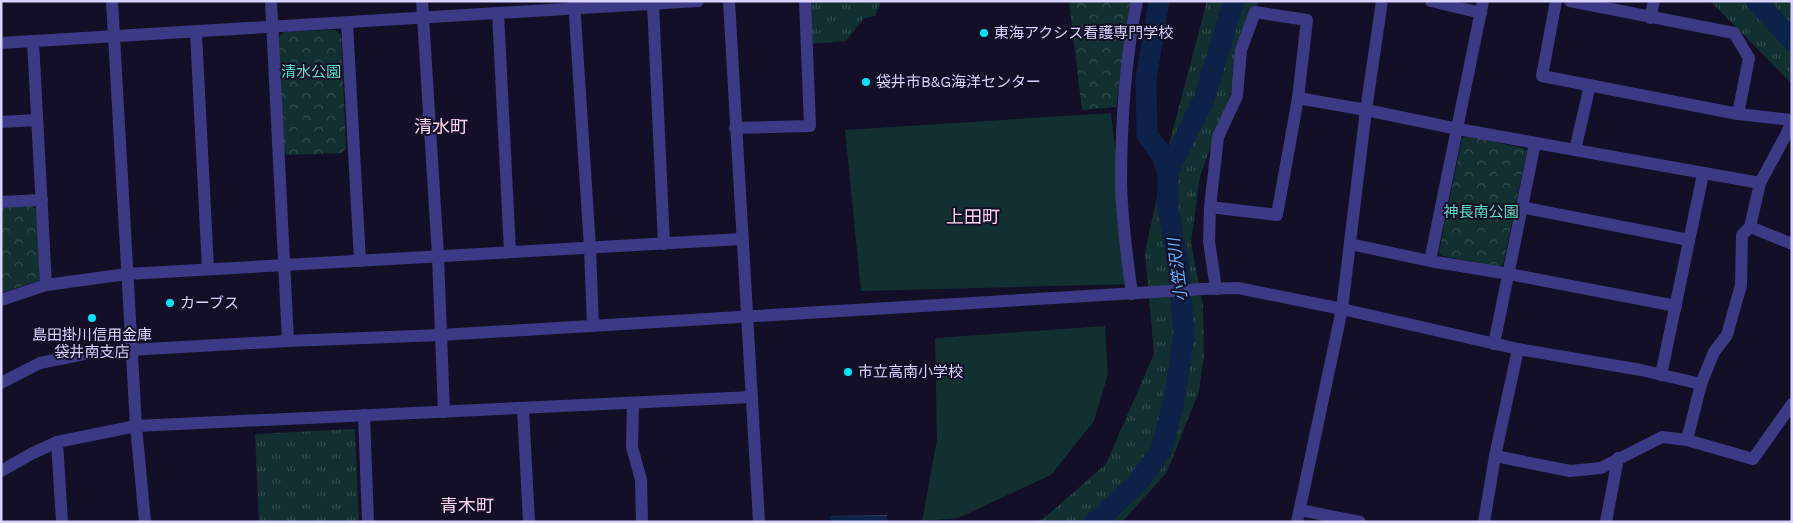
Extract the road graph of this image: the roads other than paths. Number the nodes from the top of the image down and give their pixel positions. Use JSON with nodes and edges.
{"nodes":[{"id":1,"x":112,"y":1,"type":"edge"},
{"id":2,"x":271,"y":1,"type":"edge"},
{"id":3,"x":422,"y":1,"type":"edge"},
{"id":4,"x":698,"y":1,"type":"edge"},
{"id":5,"x":729,"y":1,"type":"edge"},
{"id":6,"x":805,"y":1,"type":"edge"},
{"id":7,"x":1137,"y":1,"type":"edge"},
{"id":8,"x":1382,"y":1,"type":"edge"},
{"id":9,"x":1432,"y":1,"type":"edge"},
{"id":10,"x":1556,"y":1,"type":"edge"},
{"id":11,"x":1570,"y":1,"type":"edge"},
{"id":12,"x":1654,"y":1,"type":"edge"},
{"id":13,"x":653,"y":4,"type":"junction"},
{"id":14,"x":574,"y":5,"type":"edge"},
{"id":15,"x":1257,"y":7,"type":"edge"},
{"id":16,"x":1482,"y":7,"type":"edge"},
{"id":17,"x":498,"y":13,"type":"junction"},
{"id":18,"x":423,"y":17,"type":"junction"},
{"id":19,"x":1650,"y":18,"type":"junction"},
{"id":20,"x":347,"y":23,"type":"junction"},
{"id":21,"x":272,"y":26,"type":"junction"},
{"id":22,"x":196,"y":32,"type":"junction"},
{"id":23,"x":114,"y":37,"type":"junction"},
{"id":24,"x":33,"y":41,"type":"junction"},
{"id":25,"x":1,"y":43,"type":"edge"},
{"id":26,"x":1590,"y":85,"type":"junction"},
{"id":27,"x":1298,"y":98,"type":"junction"},
{"id":28,"x":1366,"y":110,"type":"junction"},
{"id":29,"x":1738,"y":114,"type":"junction"},
{"id":30,"x":37,"y":120,"type":"junction"},
{"id":31,"x":1792,"y":120,"type":"edge"},
{"id":32,"x":1,"y":122,"type":"edge"},
{"id":33,"x":736,"y":128,"type":"junction"},
{"id":34,"x":1458,"y":129,"type":"junction"},
{"id":35,"x":1535,"y":143,"type":"junction"},
{"id":36,"x":1575,"y":150,"type":"junction"},
{"id":37,"x":1703,"y":174,"type":"junction"},
{"id":38,"x":1760,"y":183,"type":"junction"},
{"id":39,"x":42,"y":200,"type":"junction"},
{"id":40,"x":1,"y":202,"type":"edge"},
{"id":41,"x":1210,"y":207,"type":"junction"},
{"id":42,"x":1521,"y":207,"type":"junction"},
{"id":43,"x":1750,"y":227,"type":"junction"},
{"id":44,"x":741,"y":239,"type":"junction"},
{"id":45,"x":1689,"y":240,"type":"junction"},
{"id":46,"x":664,"y":244,"type":"junction"},
{"id":47,"x":1350,"y":244,"type":"junction"},
{"id":48,"x":1792,"y":244,"type":"edge"},
{"id":49,"x":590,"y":248,"type":"junction"},
{"id":50,"x":510,"y":252,"type":"junction"},
{"id":51,"x":438,"y":256,"type":"junction"},
{"id":52,"x":360,"y":261,"type":"junction"},
{"id":53,"x":1430,"y":261,"type":"junction"},
{"id":54,"x":284,"y":265,"type":"junction"},
{"id":55,"x":208,"y":270,"type":"junction"},
{"id":56,"x":127,"y":274,"type":"junction"},
{"id":57,"x":1508,"y":274,"type":"junction"},
{"id":58,"x":46,"y":285,"type":"junction"},
{"id":59,"x":1216,"y":289,"type":"junction"},
{"id":60,"x":1135,"y":294,"type":"junction"},
{"id":61,"x":1,"y":300,"type":"edge"},
{"id":62,"x":1676,"y":306,"type":"junction"},
{"id":63,"x":1342,"y":309,"type":"junction"},
{"id":64,"x":746,"y":316,"type":"junction"},
{"id":65,"x":593,"y":326,"type":"junction"},
{"id":66,"x":441,"y":335,"type":"junction"},
{"id":67,"x":288,"y":341,"type":"junction"},
{"id":68,"x":1494,"y":344,"type":"junction"},
{"id":69,"x":1518,"y":349,"type":"junction"},
{"id":70,"x":131,"y":350,"type":"junction"},
{"id":71,"x":1661,"y":375,"type":"junction"},
{"id":72,"x":1,"y":383,"type":"edge"},
{"id":73,"x":1701,"y":384,"type":"junction"},
{"id":74,"x":752,"y":398,"type":"junction"},
{"id":75,"x":633,"y":403,"type":"junction"},
{"id":76,"x":1792,"y":404,"type":"edge"},
{"id":77,"x":524,"y":409,"type":"junction"},
{"id":78,"x":444,"y":412,"type":"junction"},
{"id":79,"x":364,"y":415,"type":"junction"},
{"id":80,"x":136,"y":426,"type":"junction"},
{"id":81,"x":1687,"y":440,"type":"junction"},
{"id":82,"x":57,"y":442,"type":"junction"},
{"id":83,"x":1495,"y":456,"type":"junction"},
{"id":84,"x":1618,"y":458,"type":"junction"},
{"id":85,"x":1,"y":471,"type":"edge"},
{"id":86,"x":1298,"y":516,"type":"edge"},
{"id":87,"x":61,"y":521,"type":"edge"},
{"id":88,"x":145,"y":522,"type":"edge"},
{"id":89,"x":368,"y":522,"type":"edge"},
{"id":90,"x":529,"y":522,"type":"edge"},
{"id":91,"x":642,"y":522,"type":"edge"},
{"id":92,"x":759,"y":522,"type":"edge"},
{"id":93,"x":1360,"y":522,"type":"edge"},
{"id":94,"x":1484,"y":522,"type":"edge"},
{"id":95,"x":1606,"y":522,"type":"edge"}],
"edges":[{"from":1,"to":23,"type":"street"},
{"from":2,"to":21,"type":"street"},
{"from":3,"to":18,"type":"street"},
{"from":4,"to":13,"type":"street"},
{"from":5,"to":33,"type":"street"},
{"from":6,"to":33,"type":"street"},
{"from":7,"to":60,"type":"street"},
{"from":8,"to":28,"type":"street"},
{"from":9,"to":16,"type":"street"},
{"from":10,"to":26,"type":"street"},
{"from":11,"to":19,"type":"street"},
{"from":12,"to":19,"type":"street"},
{"from":13,"to":14,"type":"street"},
{"from":13,"to":46,"type":"street"},
{"from":14,"to":17,"type":"street"},
{"from":14,"to":49,"type":"street"},
{"from":15,"to":27,"type":"street"},
{"from":15,"to":41,"type":"street"},
{"from":16,"to":34,"type":"street"},
{"from":17,"to":18,"type":"street"},
{"from":17,"to":50,"type":"street"},
{"from":18,"to":20,"type":"street"},
{"from":18,"to":51,"type":"street"},
{"from":19,"to":29,"type":"street"},
{"from":20,"to":21,"type":"street"},
{"from":20,"to":52,"type":"street"},
{"from":21,"to":22,"type":"street"},
{"from":21,"to":54,"type":"street"},
{"from":22,"to":23,"type":"street"},
{"from":22,"to":55,"type":"street"},
{"from":23,"to":24,"type":"street"},
{"from":23,"to":56,"type":"street"},
{"from":24,"to":25,"type":"street"},
{"from":24,"to":30,"type":"street"},
{"from":26,"to":29,"type":"street"},
{"from":26,"to":36,"type":"street"},
{"from":27,"to":28,"type":"street"},
{"from":27,"to":41,"type":"street"},
{"from":28,"to":34,"type":"street"},
{"from":28,"to":47,"type":"street"},
{"from":29,"to":31,"type":"street"},
{"from":30,"to":32,"type":"street"},
{"from":30,"to":39,"type":"street"},
{"from":31,"to":38,"type":"street"},
{"from":33,"to":44,"type":"street"},
{"from":34,"to":35,"type":"street"},
{"from":34,"to":53,"type":"street"},
{"from":35,"to":36,"type":"street"},
{"from":35,"to":42,"type":"street"},
{"from":36,"to":37,"type":"street"},
{"from":37,"to":38,"type":"street"},
{"from":37,"to":45,"type":"street"},
{"from":38,"to":43,"type":"street"},
{"from":39,"to":40,"type":"street"},
{"from":39,"to":58,"type":"street"},
{"from":41,"to":59,"type":"street"},
{"from":42,"to":45,"type":"street"},
{"from":42,"to":57,"type":"street"},
{"from":43,"to":48,"type":"street"},
{"from":43,"to":73,"type":"street"},
{"from":44,"to":46,"type":"street"},
{"from":44,"to":64,"type":"street"},
{"from":45,"to":62,"type":"street"},
{"from":46,"to":49,"type":"street"},
{"from":47,"to":53,"type":"street"},
{"from":47,"to":63,"type":"street"},
{"from":49,"to":50,"type":"street"},
{"from":49,"to":65,"type":"street"},
{"from":50,"to":51,"type":"street"},
{"from":51,"to":52,"type":"street"},
{"from":51,"to":66,"type":"street"},
{"from":52,"to":54,"type":"street"},
{"from":53,"to":57,"type":"street"},
{"from":54,"to":55,"type":"street"},
{"from":54,"to":67,"type":"street"},
{"from":55,"to":56,"type":"street"},
{"from":56,"to":58,"type":"street"},
{"from":56,"to":70,"type":"street"},
{"from":57,"to":62,"type":"street"},
{"from":57,"to":68,"type":"street"},
{"from":58,"to":61,"type":"street"},
{"from":59,"to":60,"type":"street"},
{"from":59,"to":63,"type":"street"},
{"from":60,"to":64,"type":"street"},
{"from":62,"to":71,"type":"street"},
{"from":63,"to":68,"type":"street"},
{"from":63,"to":86,"type":"street"},
{"from":64,"to":65,"type":"street"},
{"from":64,"to":74,"type":"street"},
{"from":65,"to":66,"type":"street"},
{"from":66,"to":67,"type":"street"},
{"from":66,"to":78,"type":"street"},
{"from":67,"to":70,"type":"street"},
{"from":68,"to":69,"type":"street"},
{"from":69,"to":71,"type":"street"},
{"from":69,"to":83,"type":"street"},
{"from":70,"to":72,"type":"street"},
{"from":70,"to":80,"type":"street"},
{"from":71,"to":73,"type":"street"},
{"from":73,"to":81,"type":"street"},
{"from":74,"to":75,"type":"street"},
{"from":74,"to":92,"type":"street"},
{"from":75,"to":77,"type":"street"},
{"from":75,"to":91,"type":"street"},
{"from":76,"to":81,"type":"street"},
{"from":77,"to":78,"type":"street"},
{"from":77,"to":90,"type":"street"},
{"from":78,"to":79,"type":"street"},
{"from":79,"to":80,"type":"street"},
{"from":79,"to":89,"type":"street"},
{"from":80,"to":82,"type":"street"},
{"from":80,"to":88,"type":"street"},
{"from":81,"to":84,"type":"street"},
{"from":82,"to":85,"type":"street"},
{"from":82,"to":87,"type":"street"},
{"from":83,"to":84,"type":"street"},
{"from":83,"to":94,"type":"street"},
{"from":84,"to":95,"type":"street"},
{"from":86,"to":93,"type":"street"}]}
